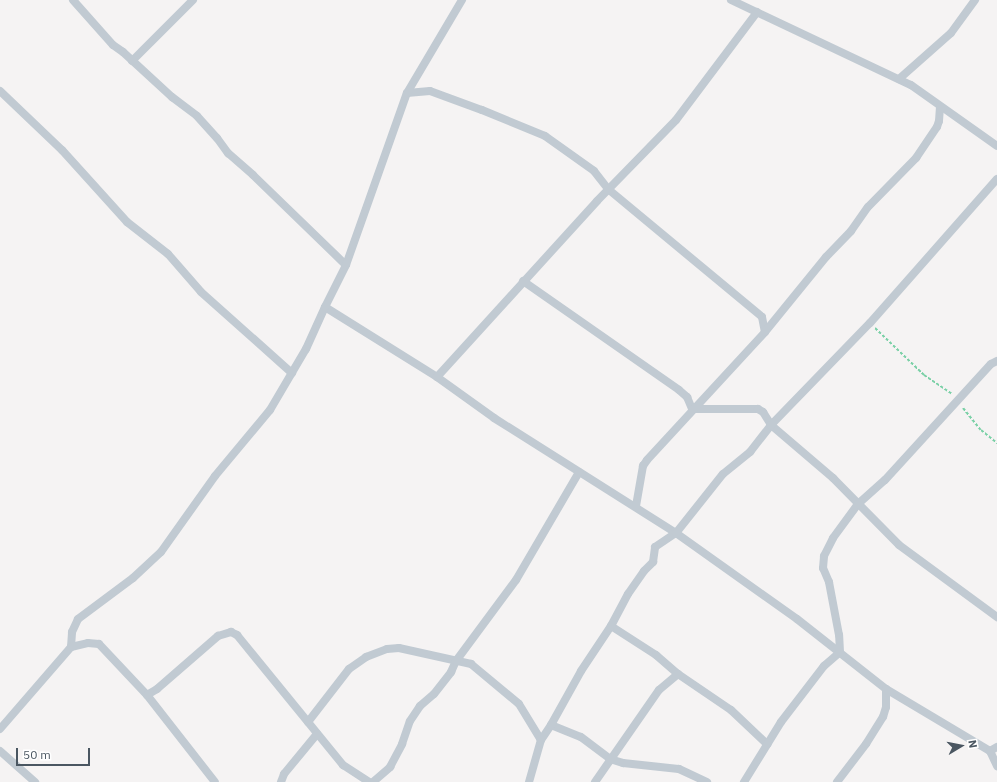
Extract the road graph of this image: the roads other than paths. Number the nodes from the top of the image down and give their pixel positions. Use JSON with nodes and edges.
{"nodes":[{"id":1,"x":73,"y":0,"type":"edge"},
{"id":2,"x":193,"y":0,"type":"edge"},
{"id":3,"x":462,"y":0,"type":"edge"},
{"id":4,"x":731,"y":0,"type":"edge"},
{"id":5,"x":975,"y":0,"type":"edge"},
{"id":6,"x":758,"y":12,"type":"junction"},
{"id":7,"x":132,"y":61,"type":"junction"},
{"id":8,"x":899,"y":79,"type":"junction"},
{"id":9,"x":0,"y":91,"type":"edge"},
{"id":10,"x":407,"y":93,"type":"junction"},
{"id":11,"x":940,"y":106,"type":"junction"},
{"id":12,"x":997,"y":146,"type":"edge"},
{"id":13,"x":997,"y":179,"type":"edge"},
{"id":14,"x":608,"y":189,"type":"junction"},
{"id":15,"x":346,"y":265,"type":"junction"},
{"id":16,"x":523,"y":281,"type":"junction"},
{"id":17,"x":325,"y":307,"type":"junction"},
{"id":18,"x":765,"y":332,"type":"junction"},
{"id":19,"x":997,"y":361,"type":"edge"},
{"id":20,"x":292,"y":373,"type":"junction"},
{"id":21,"x":437,"y":377,"type":"junction"},
{"id":22,"x":692,"y":409,"type":"junction"},
{"id":23,"x":771,"y":425,"type":"junction"},
{"id":24,"x":579,"y":472,"type":"junction"},
{"id":25,"x":858,"y":504,"type":"junction"},
{"id":26,"x":636,"y":506,"type":"junction"},
{"id":27,"x":676,"y":532,"type":"junction"},
{"id":28,"x":997,"y":617,"type":"edge"},
{"id":29,"x":611,"y":626,"type":"junction"},
{"id":30,"x":71,"y":647,"type":"junction"},
{"id":31,"x":840,"y":652,"type":"junction"},
{"id":32,"x":456,"y":661,"type":"junction"},
{"id":33,"x":678,"y":674,"type":"junction"},
{"id":34,"x":886,"y":689,"type":"junction"},
{"id":35,"x":147,"y":695,"type":"junction"},
{"id":36,"x":308,"y":722,"type":"junction"},
{"id":37,"x":551,"y":726,"type":"junction"},
{"id":38,"x":0,"y":729,"type":"edge"},
{"id":39,"x":317,"y":734,"type":"junction"},
{"id":40,"x":541,"y":740,"type":"junction"},
{"id":41,"x":767,"y":744,"type":"junction"},
{"id":42,"x":993,"y":749,"type":"edge"},
{"id":43,"x":0,"y":751,"type":"edge"},
{"id":44,"x":610,"y":759,"type":"junction"},
{"id":45,"x":997,"y":766,"type":"edge"},
{"id":46,"x":35,"y":782,"type":"edge"},
{"id":47,"x":215,"y":782,"type":"edge"},
{"id":48,"x":281,"y":782,"type":"edge"},
{"id":49,"x":369,"y":782,"type":"edge"},
{"id":50,"x":373,"y":782,"type":"edge"},
{"id":51,"x":529,"y":782,"type":"edge"},
{"id":52,"x":595,"y":782,"type":"edge"},
{"id":53,"x":707,"y":782,"type":"edge"},
{"id":54,"x":744,"y":782,"type":"edge"},
{"id":55,"x":837,"y":782,"type":"edge"}],
"edges":[{"from":1,"to":7,"type":"street"},
{"from":2,"to":7,"type":"street"},
{"from":3,"to":10,"type":"street"},
{"from":4,"to":6,"type":"street"},
{"from":5,"to":8,"type":"street"},
{"from":6,"to":8,"type":"street"},
{"from":6,"to":14,"type":"street"},
{"from":7,"to":15,"type":"street"},
{"from":8,"to":11,"type":"street"},
{"from":9,"to":20,"type":"street"},
{"from":10,"to":14,"type":"street"},
{"from":10,"to":15,"type":"street"},
{"from":11,"to":12,"type":"street"},
{"from":11,"to":18,"type":"street"},
{"from":13,"to":23,"type":"street"},
{"from":14,"to":16,"type":"street"},
{"from":14,"to":18,"type":"street"},
{"from":15,"to":17,"type":"street"},
{"from":16,"to":21,"type":"street"},
{"from":16,"to":22,"type":"street"},
{"from":17,"to":20,"type":"street"},
{"from":17,"to":21,"type":"street"},
{"from":18,"to":22,"type":"street"},
{"from":19,"to":25,"type":"street"},
{"from":20,"to":30,"type":"street"},
{"from":21,"to":24,"type":"street"},
{"from":22,"to":23,"type":"street"},
{"from":22,"to":26,"type":"street"},
{"from":23,"to":25,"type":"street"},
{"from":23,"to":27,"type":"street"},
{"from":24,"to":26,"type":"street"},
{"from":24,"to":32,"type":"street"},
{"from":25,"to":28,"type":"street"},
{"from":25,"to":31,"type":"street"},
{"from":26,"to":27,"type":"street"},
{"from":27,"to":29,"type":"street"},
{"from":27,"to":31,"type":"street"},
{"from":29,"to":33,"type":"street"},
{"from":29,"to":37,"type":"street"},
{"from":30,"to":35,"type":"street"},
{"from":30,"to":38,"type":"street"},
{"from":31,"to":34,"type":"street"},
{"from":31,"to":41,"type":"street"},
{"from":32,"to":36,"type":"street"},
{"from":32,"to":40,"type":"street"},
{"from":32,"to":50,"type":"street"},
{"from":33,"to":41,"type":"street"},
{"from":33,"to":44,"type":"street"},
{"from":34,"to":42,"type":"street"},
{"from":34,"to":55,"type":"street"},
{"from":35,"to":36,"type":"street"},
{"from":35,"to":47,"type":"street"},
{"from":36,"to":39,"type":"street"},
{"from":37,"to":40,"type":"street"},
{"from":37,"to":44,"type":"street"},
{"from":39,"to":48,"type":"street"},
{"from":39,"to":49,"type":"street"},
{"from":40,"to":51,"type":"street"},
{"from":41,"to":54,"type":"street"},
{"from":42,"to":45,"type":"street"},
{"from":43,"to":46,"type":"street"},
{"from":44,"to":52,"type":"street"},
{"from":44,"to":53,"type":"street"}]}
